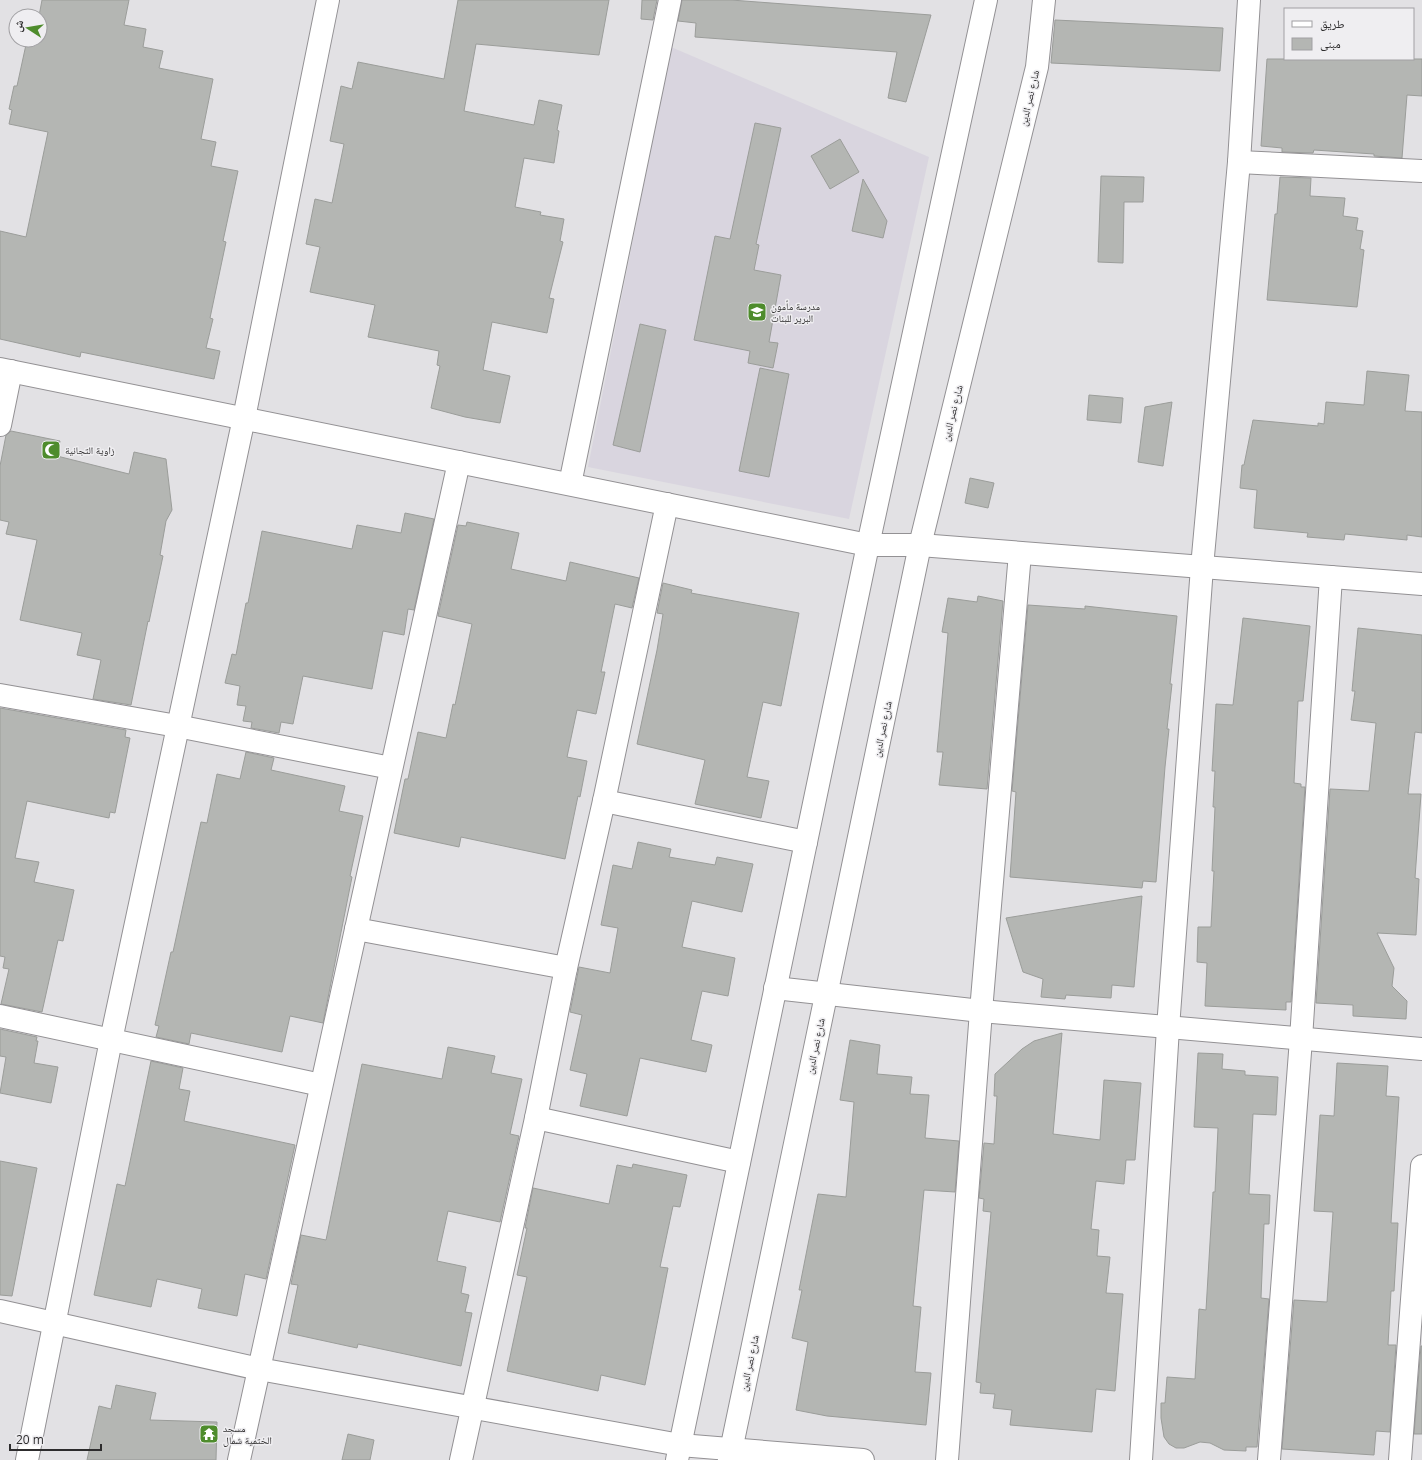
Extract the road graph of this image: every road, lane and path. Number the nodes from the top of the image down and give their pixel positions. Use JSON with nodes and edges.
{"nodes":[{"id":1,"x":328,"y":0,"type":"edge"},
{"id":2,"x":670,"y":0,"type":"edge"},
{"id":3,"x":986,"y":0,"type":"edge"},
{"id":4,"x":1044,"y":0,"type":"edge"},
{"id":5,"x":1249,"y":0,"type":"edge"},
{"id":6,"x":1239,"y":162,"type":"junction"},
{"id":7,"x":1422,"y":171,"type":"edge"},
{"id":8,"x":5,"y":370,"type":"edge"},
{"id":9,"x":244,"y":418,"type":"junction"},
{"id":10,"x":0,"y":425,"type":"edge"},
{"id":11,"x":459,"y":462,"type":"junction"},
{"id":12,"x":570,"y":484,"type":"junction"},
{"id":13,"x":668,"y":504,"type":"junction"},
{"id":14,"x":868,"y":545,"type":"junction"},
{"id":15,"x":920,"y":545,"type":"junction"},
{"id":16,"x":1020,"y":552,"type":"junction"},
{"id":17,"x":1202,"y":567,"type":"junction"},
{"id":18,"x":1331,"y":577,"type":"junction"},
{"id":19,"x":1422,"y":584,"type":"edge"},
{"id":20,"x":0,"y":695,"type":"edge"},
{"id":21,"x":177,"y":726,"type":"junction"},
{"id":22,"x":391,"y":768,"type":"junction"},
{"id":23,"x":604,"y":801,"type":"junction"},
{"id":24,"x":806,"y":842,"type":"junction"},
{"id":25,"x":356,"y":929,"type":"junction"},
{"id":26,"x":566,"y":968,"type":"junction"},
{"id":27,"x":775,"y":988,"type":"junction"},
{"id":28,"x":826,"y":994,"type":"junction"},
{"id":29,"x":981,"y":1011,"type":"junction"},
{"id":30,"x":0,"y":1016,"type":"edge"},
{"id":31,"x":1168,"y":1028,"type":"junction"},
{"id":32,"x":1301,"y":1039,"type":"junction"},
{"id":33,"x":112,"y":1040,"type":"junction"},
{"id":34,"x":1422,"y":1049,"type":"edge"},
{"id":35,"x":321,"y":1085,"type":"junction"},
{"id":36,"x":536,"y":1118,"type":"junction"},
{"id":37,"x":739,"y":1162,"type":"junction"},
{"id":38,"x":1422,"y":1166,"type":"edge"},
{"id":39,"x":0,"y":1311,"type":"edge"},
{"id":40,"x":54,"y":1324,"type":"junction"},
{"id":41,"x":259,"y":1369,"type":"junction"},
{"id":42,"x":473,"y":1408,"type":"junction"},
{"id":43,"x":679,"y":1453,"type":"edge"},
{"id":44,"x":730,"y":1455,"type":"edge"},
{"id":45,"x":27,"y":1460,"type":"edge"},
{"id":46,"x":239,"y":1460,"type":"edge"},
{"id":47,"x":462,"y":1460,"type":"edge"},
{"id":48,"x":863,"y":1460,"type":"edge"},
{"id":49,"x":947,"y":1460,"type":"edge"},
{"id":50,"x":1141,"y":1460,"type":"edge"},
{"id":51,"x":1269,"y":1460,"type":"edge"},
{"id":52,"x":1400,"y":1460,"type":"edge"}],
"edges":[{"from":1,"to":9,"type":"street"},
{"from":2,"to":12,"type":"street"},
{"from":3,"to":14,"type":"street"},
{"from":4,"to":15,"type":"street","name":"شارع نصر الدين"},
{"from":5,"to":6,"type":"street"},
{"from":6,"to":7,"type":"street"},
{"from":6,"to":17,"type":"street"},
{"from":8,"to":9,"type":"street"},
{"from":8,"to":10,"type":"street"},
{"from":9,"to":11,"type":"street"},
{"from":9,"to":21,"type":"street"},
{"from":11,"to":12,"type":"street"},
{"from":11,"to":22,"type":"street"},
{"from":12,"to":13,"type":"street"},
{"from":13,"to":14,"type":"street"},
{"from":13,"to":23,"type":"street"},
{"from":14,"to":15,"type":"street"},
{"from":14,"to":24,"type":"street"},
{"from":15,"to":16,"type":"street"},
{"from":15,"to":28,"type":"street","name":"شارع نصر الدين"},
{"from":16,"to":17,"type":"street"},
{"from":16,"to":29,"type":"street"},
{"from":17,"to":18,"type":"street"},
{"from":17,"to":31,"type":"street"},
{"from":18,"to":19,"type":"street"},
{"from":18,"to":32,"type":"street"},
{"from":20,"to":21,"type":"street"},
{"from":21,"to":22,"type":"street"},
{"from":21,"to":33,"type":"street"},
{"from":22,"to":25,"type":"street"},
{"from":23,"to":24,"type":"street"},
{"from":23,"to":26,"type":"street"},
{"from":24,"to":27,"type":"street"},
{"from":25,"to":26,"type":"street"},
{"from":25,"to":35,"type":"street"},
{"from":26,"to":36,"type":"street"},
{"from":27,"to":28,"type":"street"},
{"from":27,"to":37,"type":"street"},
{"from":28,"to":29,"type":"street"},
{"from":28,"to":44,"type":"street","name":"شارع نصر الدين"},
{"from":29,"to":31,"type":"street"},
{"from":29,"to":49,"type":"street"},
{"from":30,"to":33,"type":"street"},
{"from":31,"to":32,"type":"street"},
{"from":31,"to":50,"type":"street"},
{"from":32,"to":34,"type":"street"},
{"from":32,"to":51,"type":"street"},
{"from":33,"to":35,"type":"street"},
{"from":33,"to":40,"type":"street"},
{"from":35,"to":41,"type":"street"},
{"from":36,"to":37,"type":"street"},
{"from":36,"to":42,"type":"street"},
{"from":37,"to":43,"type":"street"},
{"from":38,"to":52,"type":"street"},
{"from":39,"to":40,"type":"street"},
{"from":40,"to":41,"type":"street"},
{"from":40,"to":45,"type":"street"},
{"from":41,"to":42,"type":"street"},
{"from":41,"to":46,"type":"street"},
{"from":42,"to":43,"type":"street"},
{"from":42,"to":47,"type":"street"},
{"from":43,"to":44,"type":"street"},
{"from":44,"to":48,"type":"street"}]}
